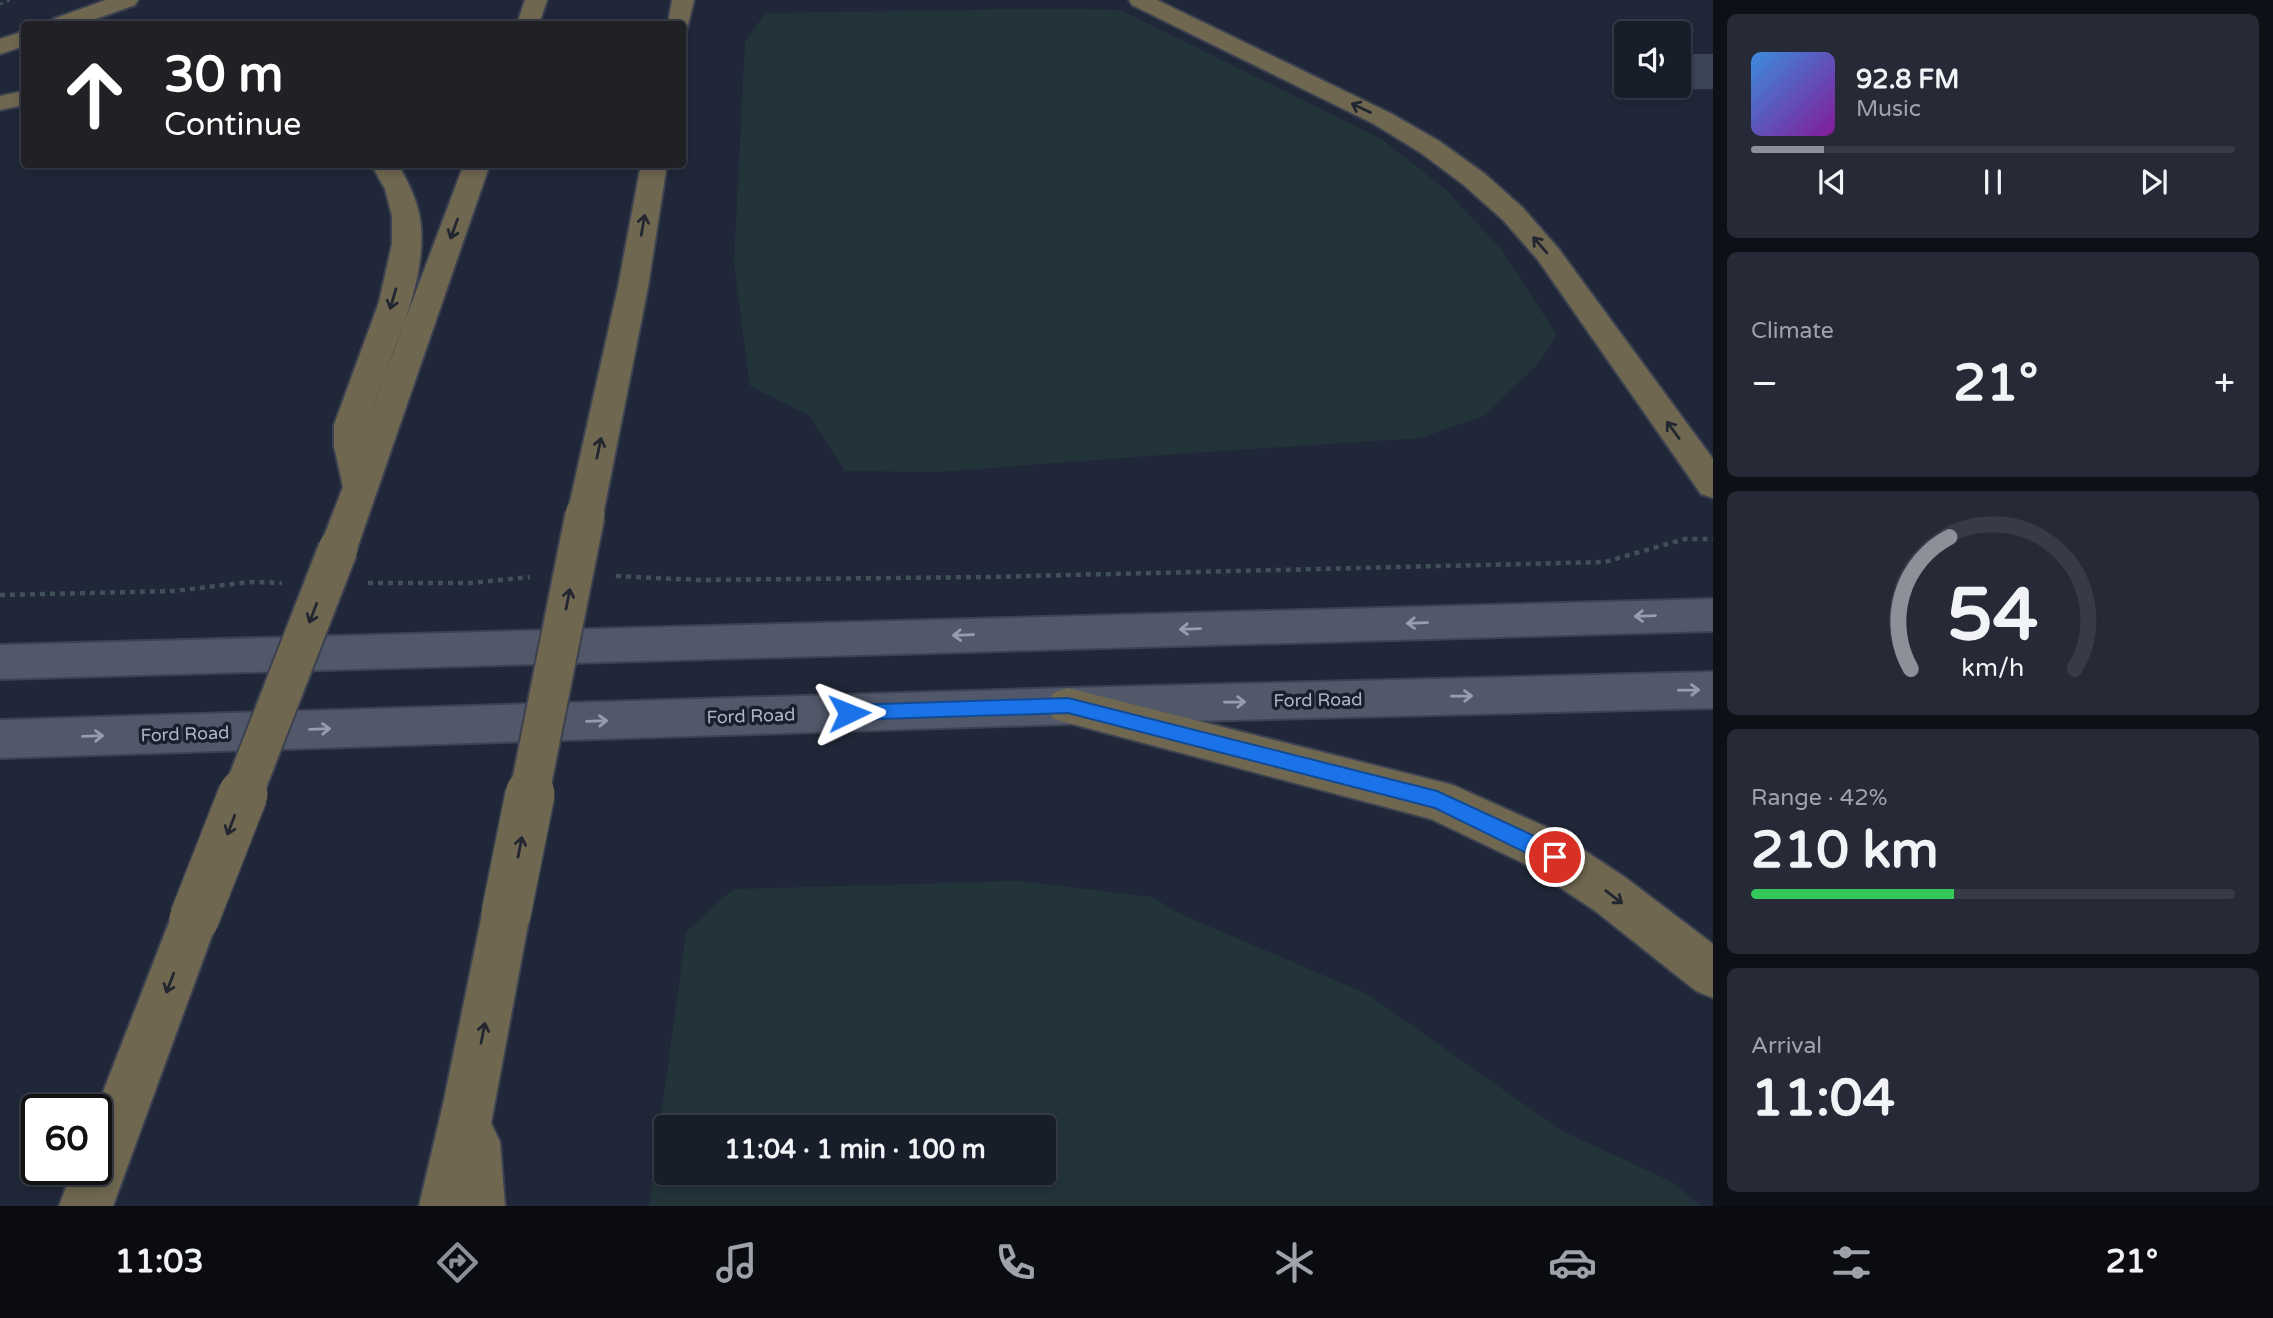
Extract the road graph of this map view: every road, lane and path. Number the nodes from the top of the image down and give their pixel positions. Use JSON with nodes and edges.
{"nodes":[{"id":1,"x":11,"y":0,"type":"edge"},
{"id":2,"x":127,"y":0,"type":"edge"},
{"id":3,"x":536,"y":0,"type":"edge"},
{"id":4,"x":683,"y":0,"type":"edge"},
{"id":5,"x":1140,"y":0,"type":"edge"},
{"id":6,"x":0,"y":4,"type":"edge"},
{"id":7,"x":69,"y":21,"type":"edge"},
{"id":8,"x":528,"y":21,"type":"edge"},
{"id":9,"x":680,"y":21,"type":"edge"},
{"id":10,"x":21,"y":39,"type":"edge"},
{"id":11,"x":0,"y":47,"type":"edge"},
{"id":12,"x":21,"y":99,"type":"edge"},
{"id":13,"x":0,"y":103,"type":"edge"},
{"id":14,"x":387,"y":168,"type":"edge"},
{"id":15,"x":476,"y":168,"type":"edge"},
{"id":16,"x":653,"y":168,"type":"edge"},
{"id":17,"x":1713,"y":485,"type":"edge"},
{"id":18,"x":360,"y":489,"type":"junction"},
{"id":19,"x":1713,"y":539,"type":"edge"},
{"id":20,"x":348,"y":566,"type":"junction"},
{"id":21,"x":536,"y":576,"type":"dead end"},
{"id":22,"x":606,"y":576,"type":"dead end"},
{"id":23,"x":291,"y":583,"type":"dead end"},
{"id":24,"x":0,"y":595,"type":"edge"},
{"id":25,"x":1713,"y":615,"type":"edge"},
{"id":26,"x":0,"y":662,"type":"edge"},
{"id":27,"x":1713,"y":690,"type":"edge"},
{"id":28,"x":1068,"y":706,"type":"junction"},
{"id":29,"x":0,"y":739,"type":"edge"},
{"id":30,"x":1713,"y":974,"type":"edge"},
{"id":31,"x":470,"y":1100,"type":"junction"},
{"id":32,"x":86,"y":1206,"type":"edge"},
{"id":33,"x":446,"y":1206,"type":"edge"},
{"id":34,"x":478,"y":1206,"type":"edge"}],
"edges":[{"from":1,"to":6,"type":"path"},
{"from":2,"to":7,"type":"highway"},
{"from":3,"to":8,"type":"highway"},
{"from":4,"to":9,"type":"highway"},
{"from":17,"to":5,"type":"highway","one_way":true},
{"from":10,"to":11,"type":"highway"},
{"from":12,"to":13,"type":"highway"},
{"from":14,"to":18,"type":"highway","one_way":true},
{"from":15,"to":18,"type":"highway","one_way":true},
{"from":31,"to":16,"type":"highway","one_way":true,"bridge":true},
{"from":18,"to":20,"type":"highway"},
{"from":19,"to":22,"type":"path"},
{"from":20,"to":21,"type":"path"},
{"from":20,"to":32,"type":"highway","one_way":true,"bridge":true},
{"from":23,"to":24,"type":"path"},
{"from":25,"to":26,"type":"main road","one_way":true},
{"from":28,"to":27,"type":"main road","name":"Ford Road","one_way":true},
{"from":29,"to":28,"type":"main road","name":"Ford Road","one_way":true},
{"from":28,"to":30,"type":"highway","one_way":true},
{"from":31,"to":33,"type":"highway"},
{"from":31,"to":34,"type":"highway"}]}
